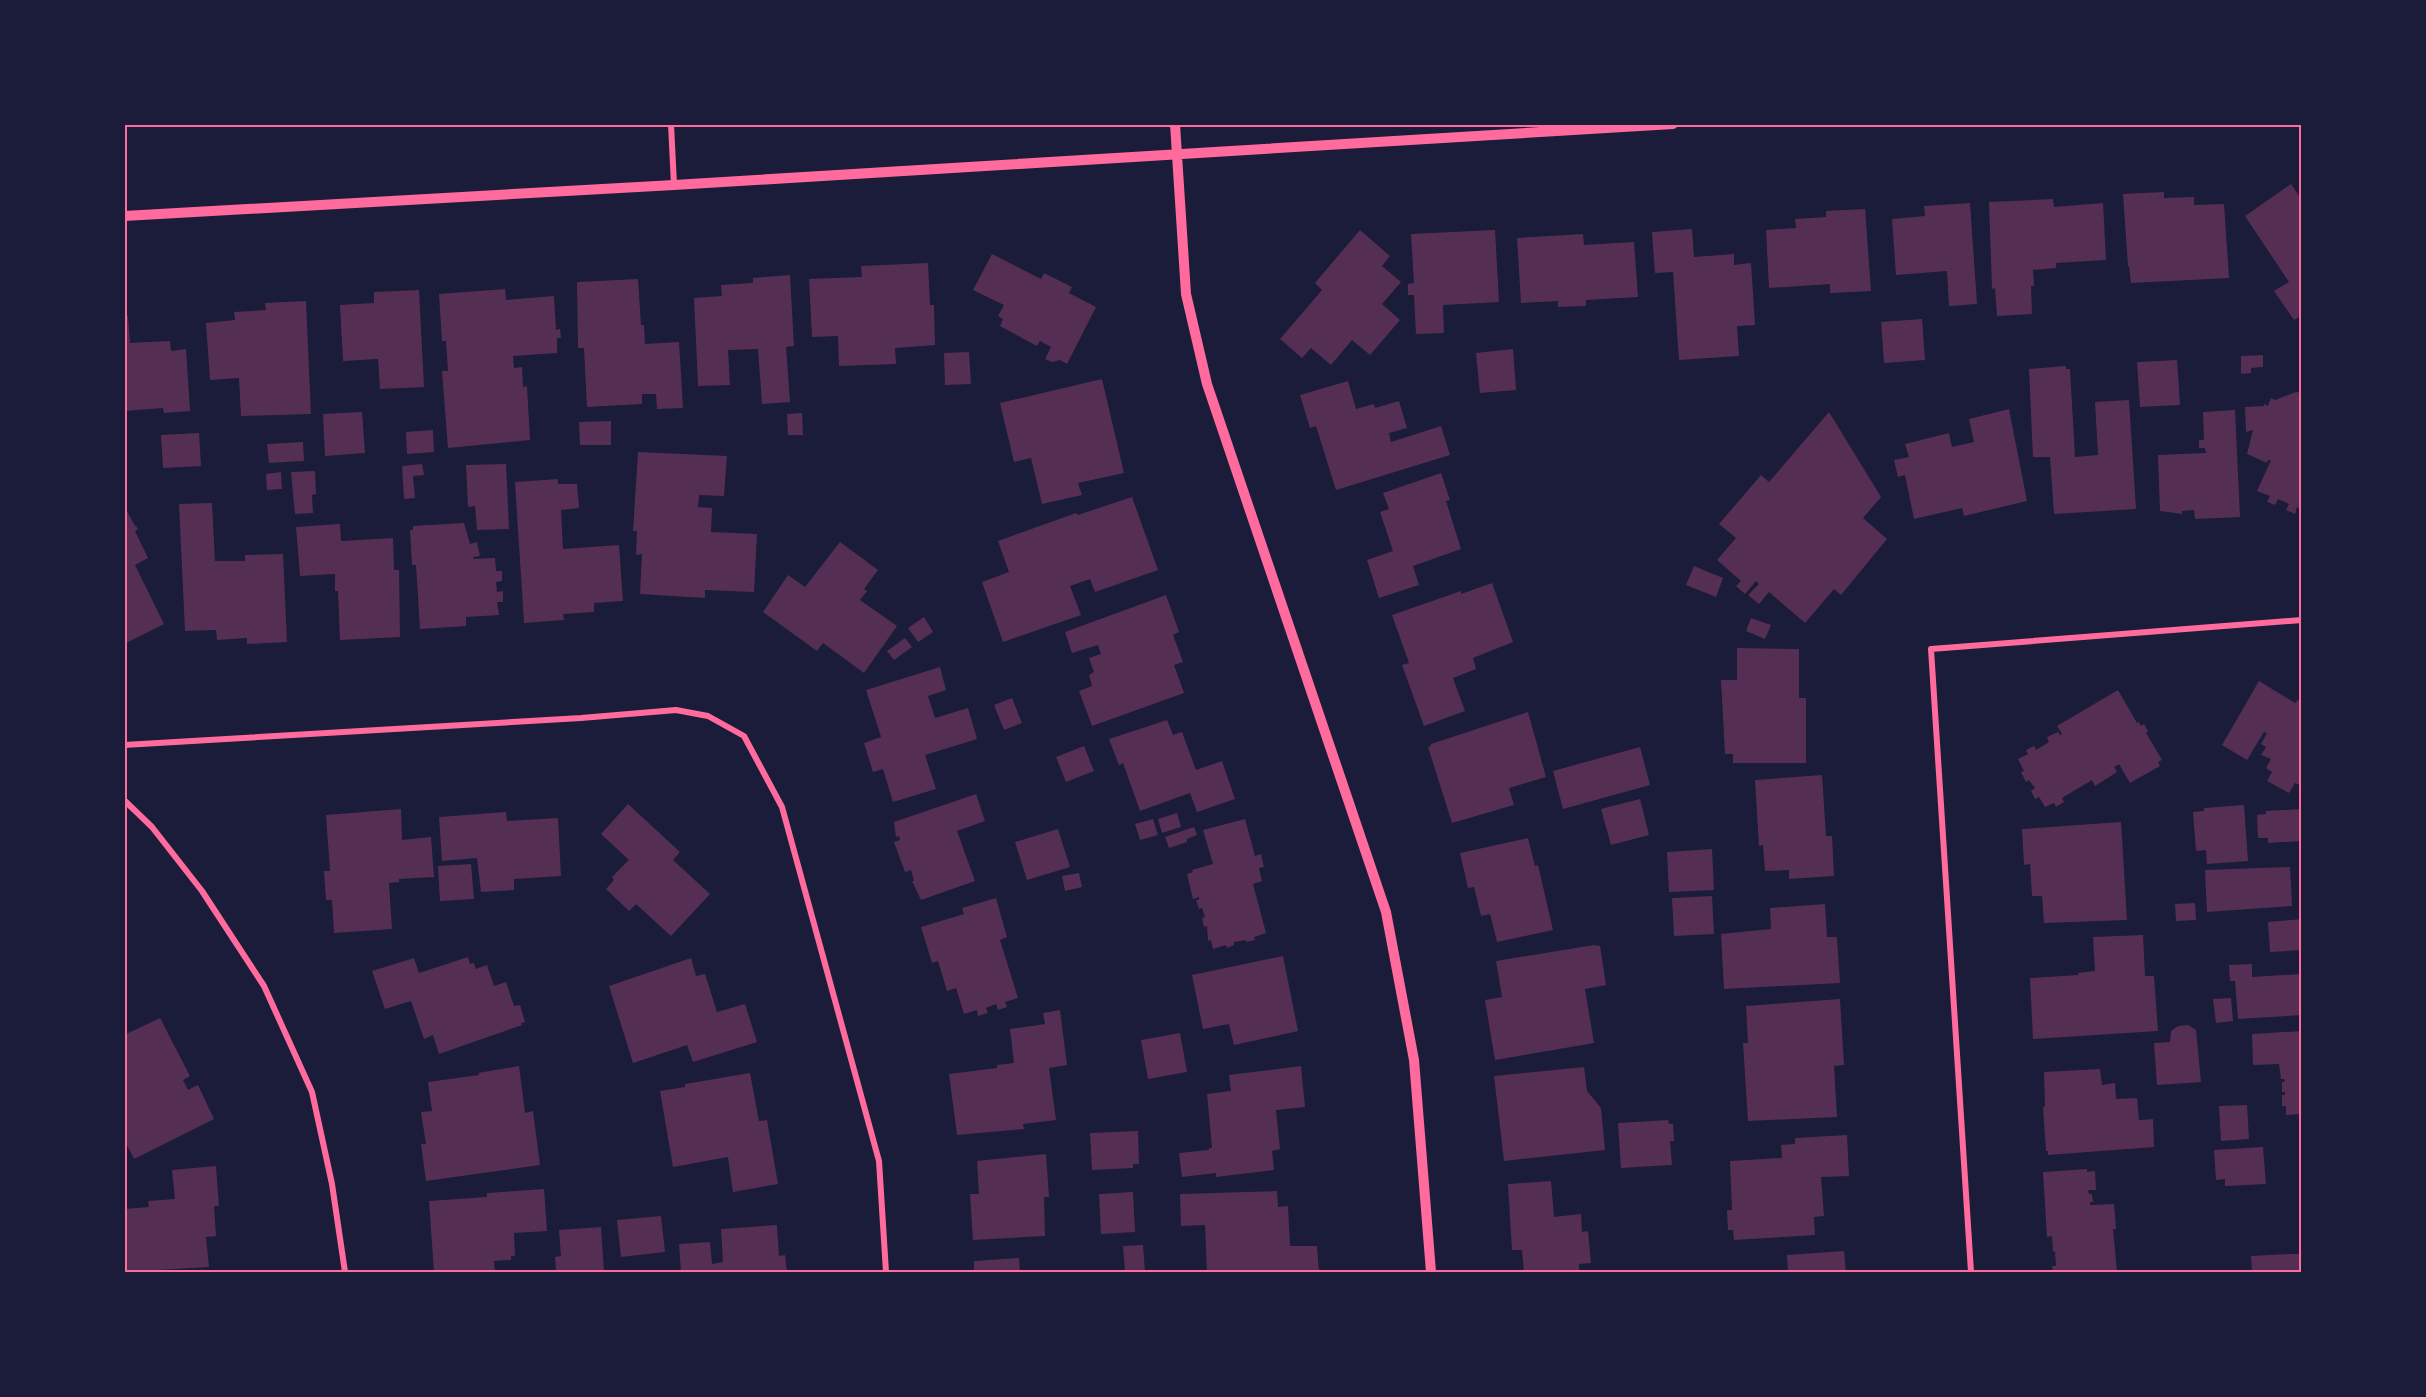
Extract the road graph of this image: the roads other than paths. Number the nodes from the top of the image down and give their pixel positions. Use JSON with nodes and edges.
{"nodes":[{"id":1,"x":671,"y":124,"type":"edge"},
{"id":2,"x":1175,"y":124,"type":"edge"},
{"id":3,"x":1672,"y":124,"type":"edge"},
{"id":4,"x":1177,"y":153,"type":"junction"},
{"id":5,"x":674,"y":185,"type":"junction"},
{"id":6,"x":124,"y":216,"type":"edge"},
{"id":7,"x":2301,"y":620,"type":"edge"},
{"id":8,"x":124,"y":745,"type":"edge"},
{"id":9,"x":124,"y":800,"type":"edge"},
{"id":10,"x":345,"y":1272,"type":"edge"},
{"id":11,"x":886,"y":1272,"type":"edge"},
{"id":12,"x":1431,"y":1272,"type":"edge"},
{"id":13,"x":1971,"y":1272,"type":"edge"}],
"edges":[{"from":1,"to":5,"type":"street"},
{"from":2,"to":4,"type":"street"},
{"from":3,"to":4,"type":"street"},
{"from":4,"to":5,"type":"street"},
{"from":4,"to":12,"type":"street"},
{"from":5,"to":6,"type":"street"},
{"from":7,"to":13,"type":"street"},
{"from":8,"to":11,"type":"street"},
{"from":9,"to":10,"type":"street"}]}
